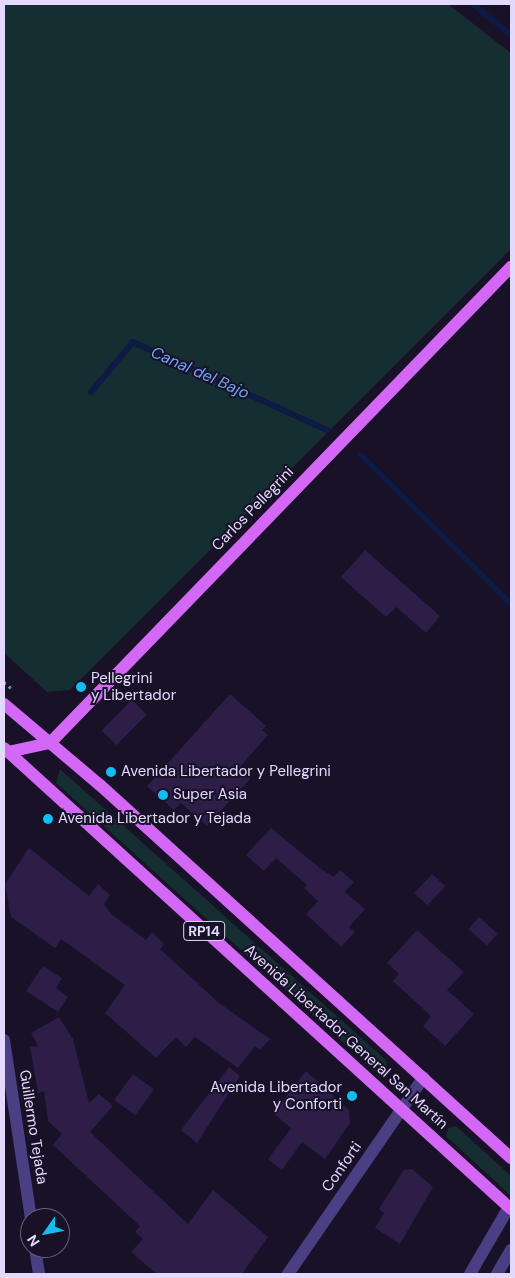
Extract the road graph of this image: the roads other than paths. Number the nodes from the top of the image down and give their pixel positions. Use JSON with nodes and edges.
{"nodes":[{"id":1,"x":511,"y":267,"type":"edge"},
{"id":2,"x":4,"y":704,"type":"edge"},
{"id":3,"x":50,"y":743,"type":"junction"},
{"id":4,"x":5,"y":751,"type":"edge"},
{"id":5,"x":4,"y":1040,"type":"edge"},
{"id":6,"x":424,"y":1077,"type":"junction"},
{"id":7,"x":401,"y":1110,"type":"junction"},
{"id":8,"x":511,"y":1158,"type":"edge"},
{"id":9,"x":29,"y":1208,"type":"edge"},
{"id":10,"x":510,"y":1208,"type":"edge"},
{"id":11,"x":511,"y":1250,"type":"edge"},
{"id":12,"x":37,"y":1258,"type":"edge"},
{"id":13,"x":39,"y":1274,"type":"edge"},
{"id":14,"x":288,"y":1274,"type":"edge"},
{"id":15,"x":470,"y":1274,"type":"edge"},
{"id":16,"x":497,"y":1274,"type":"edge"}],
"edges":[{"from":1,"to":3,"type":"main road","name":"Carlos Pellegrini"},
{"from":2,"to":3,"type":"main road","name":"Avenida Libertador General San Martín","number":"RP14"},
{"from":3,"to":4,"type":"main road"},
{"from":3,"to":6,"type":"main road","name":"Avenida Libertador General San Martín","number":"RP14"},
{"from":4,"to":7,"type":"main road","name":"Avenida Libertador General San Martín","number":"RP14"},
{"from":5,"to":9,"type":"street","name":"Guillermo Tejada"},
{"from":6,"to":7,"type":"street","name":"Conforti"},
{"from":6,"to":8,"type":"main road","name":"Avenida Libertador General San Martín","number":"RP14"},
{"from":7,"to":10,"type":"main road","name":"Avenida Libertador General San Martín","number":"RP14"},
{"from":7,"to":14,"type":"street","name":"Conforti"},
{"from":10,"to":15,"type":"street"},
{"from":11,"to":16,"type":"street"},
{"from":12,"to":13,"type":"street"}]}
